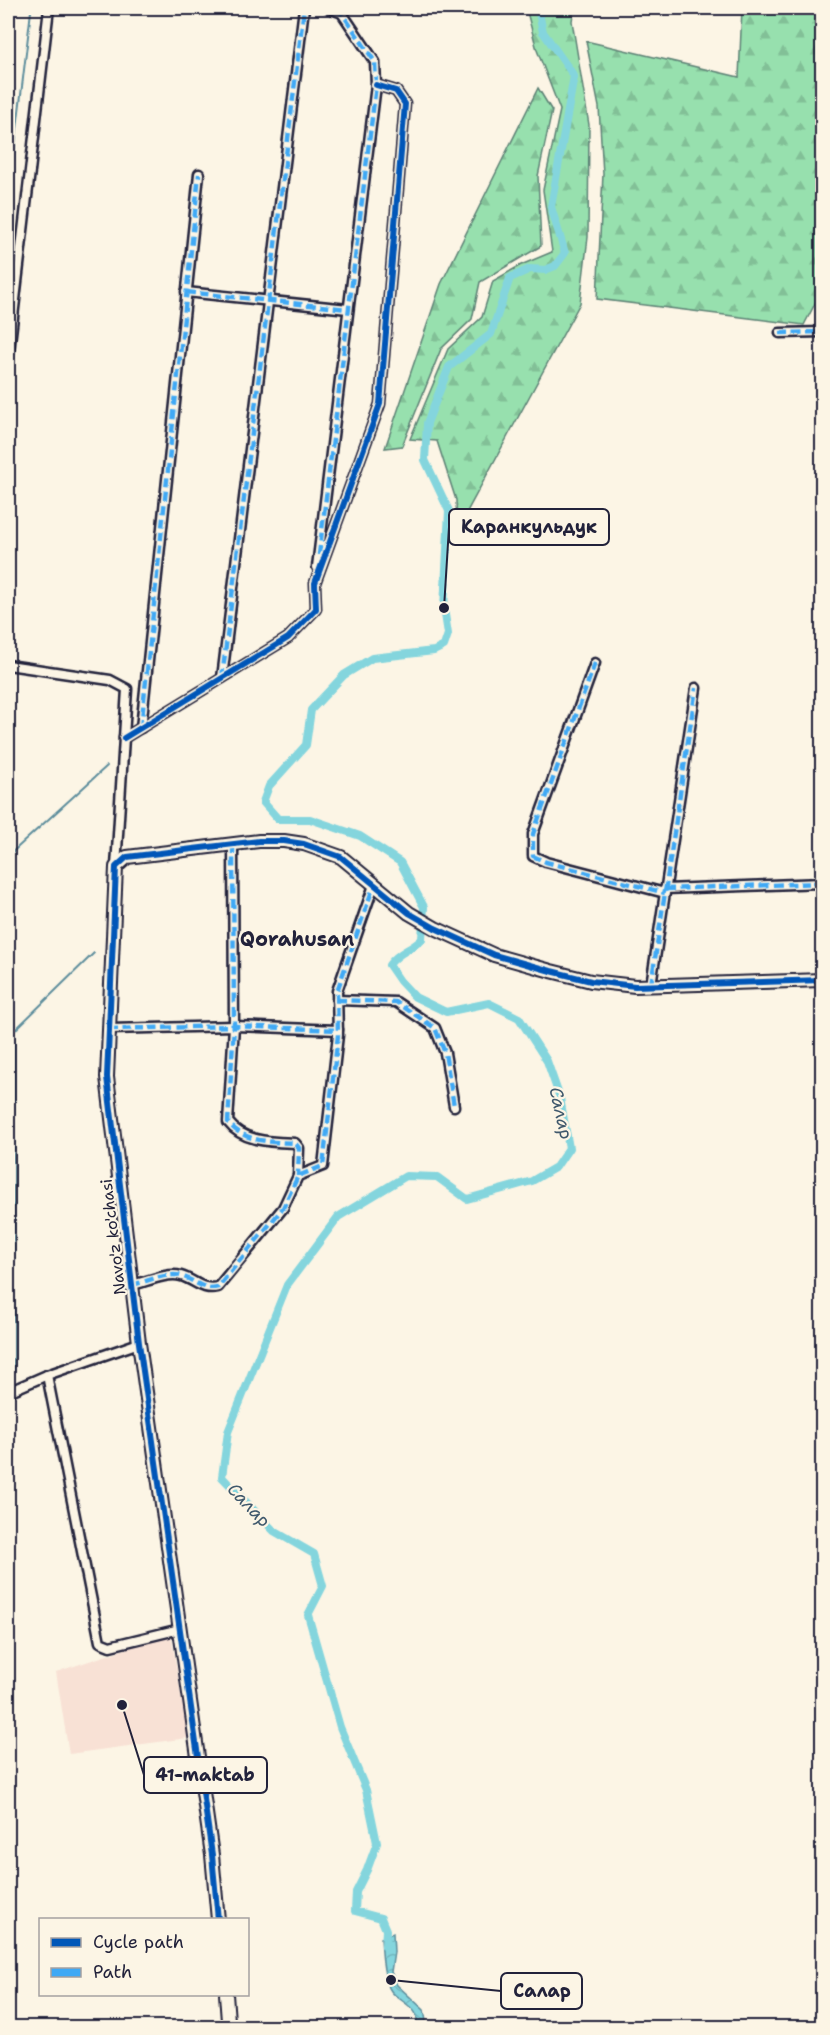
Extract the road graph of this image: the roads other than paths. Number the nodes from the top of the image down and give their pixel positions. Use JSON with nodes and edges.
{"nodes":[{"id":1,"x":49,"y":8,"type":"edge"},
{"id":2,"x":304,"y":8,"type":"edge"},
{"id":3,"x":329,"y":8,"type":"edge"},
{"id":4,"x":376,"y":85,"type":"junction"},
{"id":5,"x":199,"y":174,"type":"dead end"},
{"id":6,"x":186,"y":292,"type":"junction"},
{"id":7,"x":268,"y":300,"type":"junction"},
{"id":8,"x":348,"y":309,"type":"junction"},
{"id":9,"x":822,"y":332,"type":"edge"},
{"id":10,"x":780,"y":333,"type":"dead end"},
{"id":11,"x":8,"y":360,"type":"edge"},
{"id":12,"x":315,"y":583,"type":"junction"},
{"id":13,"x":595,"y":663,"type":"dead end"},
{"id":14,"x":8,"y":665,"type":"edge"},
{"id":15,"x":222,"y":678,"type":"junction"},
{"id":16,"x":696,"y":688,"type":"dead end"},
{"id":17,"x":141,"y":728,"type":"junction"},
{"id":18,"x":124,"y":738,"type":"junction"},
{"id":19,"x":117,"y":845,"type":"junction"},
{"id":20,"x":233,"y":845,"type":"junction"},
{"id":21,"x":128,"y":857,"type":"junction"},
{"id":22,"x":116,"y":867,"type":"junction"},
{"id":23,"x":822,"y":883,"type":"edge"},
{"id":24,"x":374,"y":885,"type":"junction"},
{"id":25,"x":665,"y":891,"type":"junction"},
{"id":26,"x":822,"y":980,"type":"edge"},
{"id":27,"x":651,"y":985,"type":"junction"},
{"id":28,"x":337,"y":1000,"type":"junction"},
{"id":29,"x":234,"y":1026,"type":"junction"},
{"id":30,"x":109,"y":1029,"type":"junction"},
{"id":31,"x":338,"y":1030,"type":"junction"},
{"id":32,"x":454,"y":1106,"type":"dead end"},
{"id":33,"x":298,"y":1176,"type":"junction"},
{"id":34,"x":132,"y":1285,"type":"junction"},
{"id":35,"x":139,"y":1343,"type":"junction"},
{"id":36,"x":47,"y":1375,"type":"junction"},
{"id":37,"x":8,"y":1392,"type":"edge"},
{"id":38,"x":180,"y":1629,"type":"junction"},
{"id":39,"x":218,"y":1918,"type":"edge"},
{"id":40,"x":226,"y":1996,"type":"edge"},
{"id":41,"x":232,"y":2028,"type":"edge"}],
"edges":[{"from":1,"to":11,"type":"street"},
{"from":2,"to":7,"type":"street"},
{"from":3,"to":4,"type":"street"},
{"from":4,"to":8,"type":"street"},
{"from":4,"to":12,"type":"street"},
{"from":5,"to":6,"type":"street"},
{"from":6,"to":7,"type":"street"},
{"from":6,"to":17,"type":"street"},
{"from":7,"to":8,"type":"street"},
{"from":7,"to":15,"type":"street"},
{"from":8,"to":12,"type":"street"},
{"from":9,"to":10,"type":"street"},
{"from":12,"to":15,"type":"street"},
{"from":13,"to":25,"type":"street"},
{"from":14,"to":18,"type":"street"},
{"from":15,"to":17,"type":"street"},
{"from":16,"to":25,"type":"street"},
{"from":17,"to":18,"type":"street"},
{"from":18,"to":19,"type":"street"},
{"from":19,"to":21,"type":"street"},
{"from":19,"to":22,"type":"street"},
{"from":20,"to":21,"type":"street"},
{"from":20,"to":24,"type":"street"},
{"from":20,"to":29,"type":"street"},
{"from":21,"to":22,"type":"street"},
{"from":22,"to":30,"type":"street","name":"Navo'z ko'chasi"},
{"from":23,"to":25,"type":"street"},
{"from":24,"to":27,"type":"street"},
{"from":24,"to":28,"type":"street"},
{"from":25,"to":27,"type":"street"},
{"from":26,"to":27,"type":"street"},
{"from":28,"to":31,"type":"street"},
{"from":28,"to":32,"type":"street"},
{"from":29,"to":30,"type":"street"},
{"from":29,"to":31,"type":"street"},
{"from":29,"to":33,"type":"street"},
{"from":30,"to":34,"type":"street","name":"Navo'z ko'chasi"},
{"from":31,"to":33,"type":"street"},
{"from":33,"to":34,"type":"street"},
{"from":34,"to":35,"type":"street","name":"Navo'z ko'chasi"},
{"from":35,"to":36,"type":"street"},
{"from":35,"to":38,"type":"street","name":"Navo'z ko'chasi"},
{"from":36,"to":37,"type":"street"},
{"from":36,"to":38,"type":"street"},
{"from":38,"to":39,"type":"street","name":"Navo'z ko'chasi"},
{"from":40,"to":41,"type":"street"}]}
